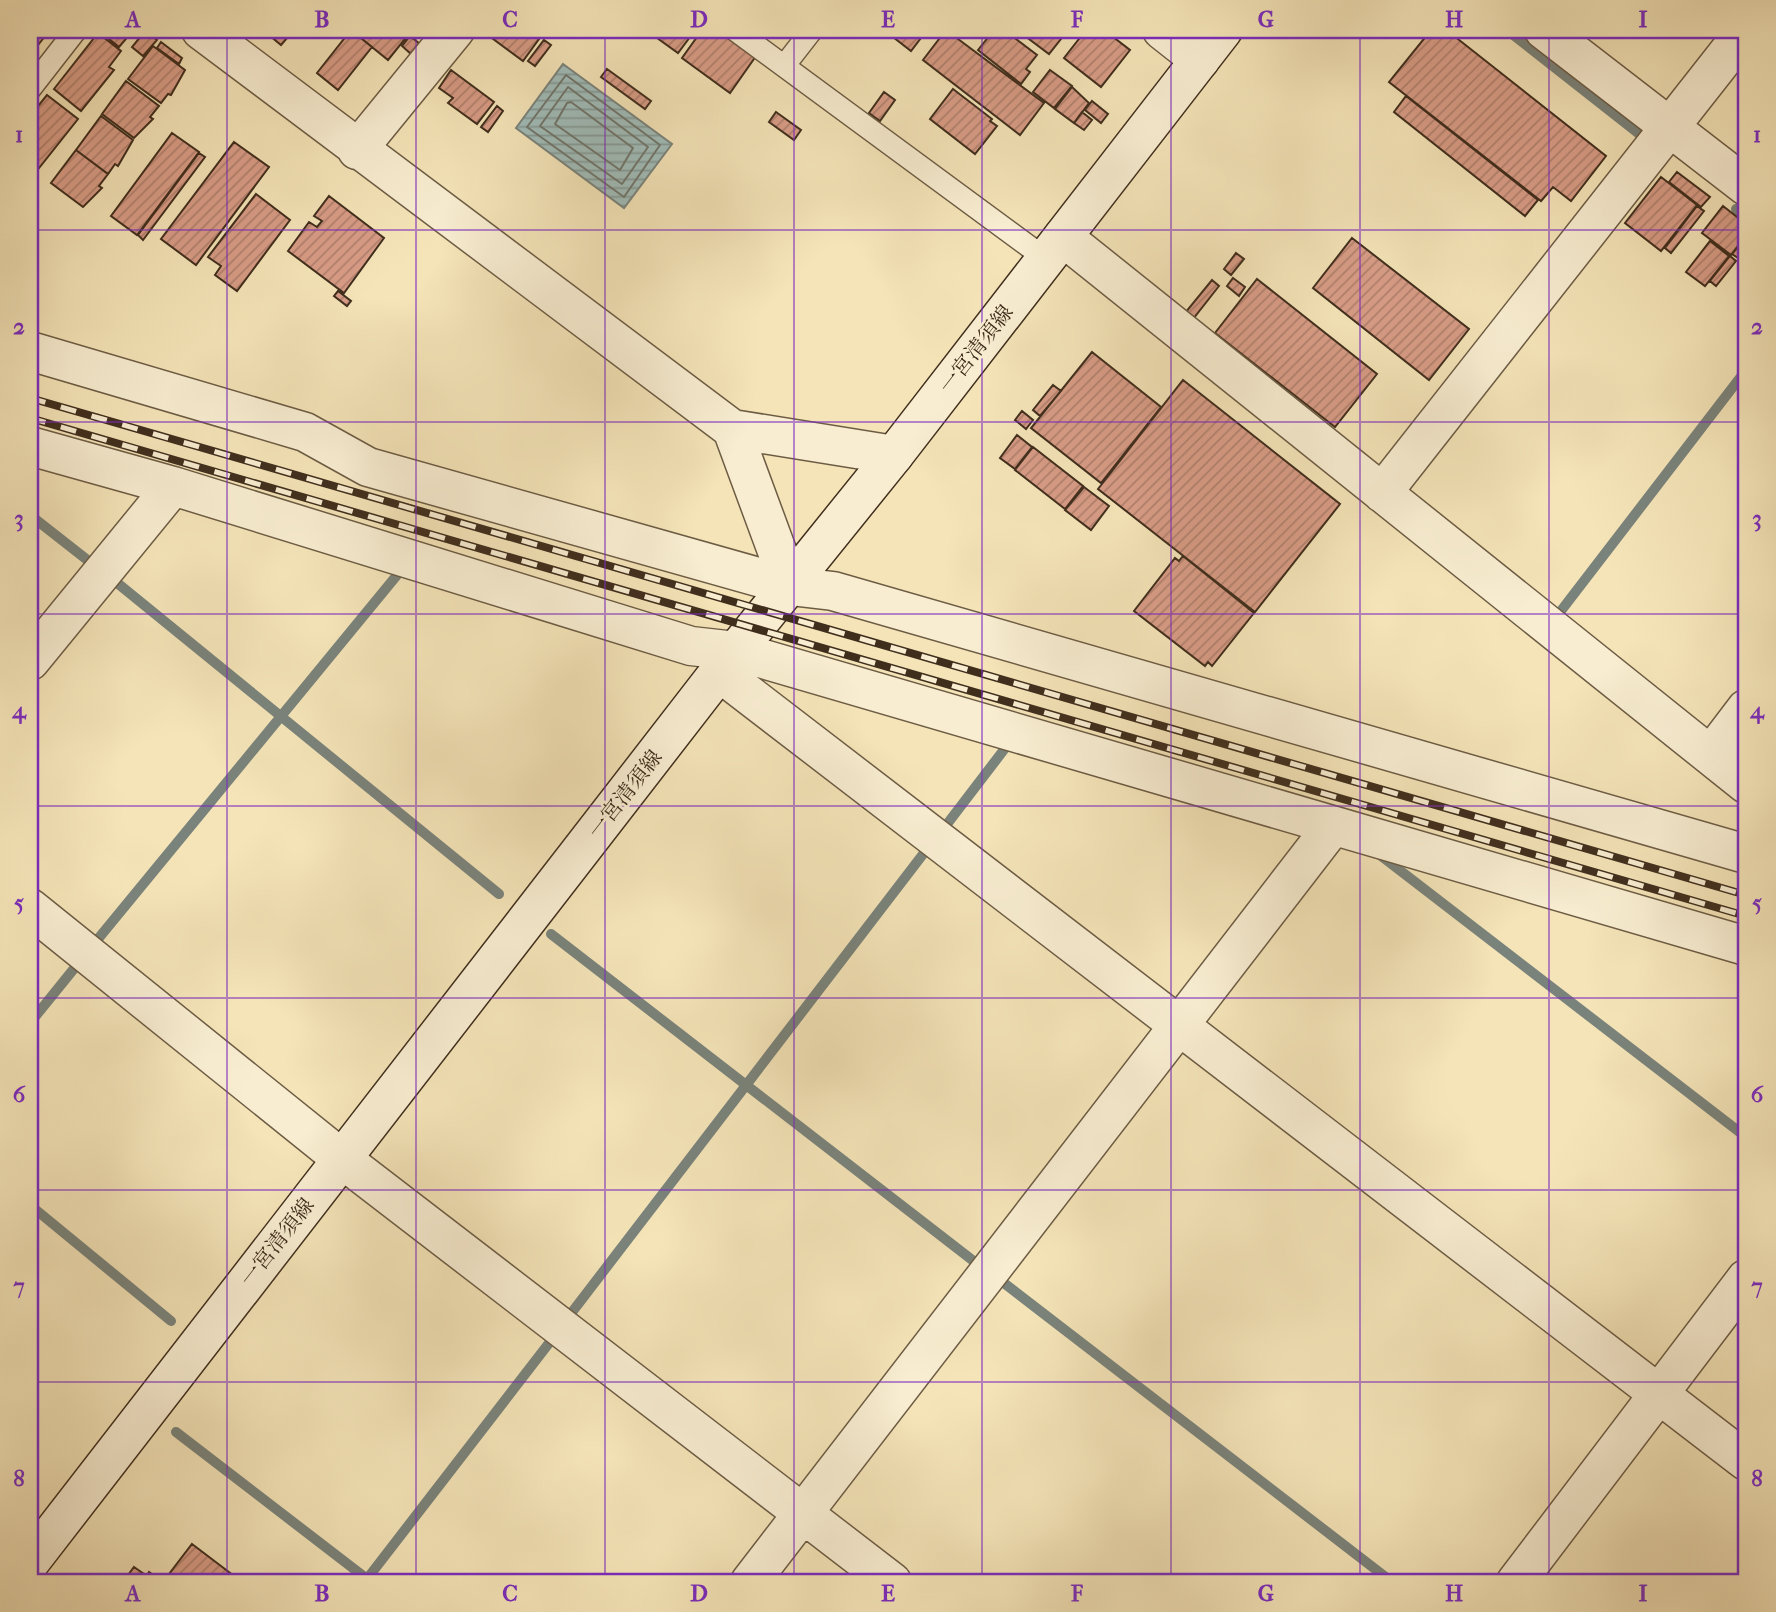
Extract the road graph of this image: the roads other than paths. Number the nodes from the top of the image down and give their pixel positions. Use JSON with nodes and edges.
{"nodes":[{"id":1,"x":76,"y":30,"type":"edge"},
{"id":2,"x":201,"y":30,"type":"edge"},
{"id":3,"x":455,"y":30,"type":"edge"},
{"id":4,"x":735,"y":30,"type":"edge"},
{"id":5,"x":812,"y":30,"type":"edge"},
{"id":6,"x":1162,"y":30,"type":"edge"},
{"id":7,"x":1223,"y":30,"type":"edge"},
{"id":8,"x":1544,"y":30,"type":"edge"},
{"id":9,"x":1746,"y":30,"type":"edge"},
{"id":10,"x":1200,"y":60,"type":"junction"},
{"id":11,"x":784,"y":66,"type":"junction"},
{"id":12,"x":30,"y":89,"type":"edge"},
{"id":13,"x":1671,"y":128,"type":"junction"},
{"id":14,"x":357,"y":150,"type":"junction"},
{"id":15,"x":1746,"y":186,"type":"edge"},
{"id":16,"x":1054,"y":248,"type":"junction"},
{"id":17,"x":30,"y":351,"type":"edge"},
{"id":18,"x":732,"y":429,"type":"junction"},
{"id":19,"x":30,"y":446,"type":"edge"},
{"id":20,"x":894,"y":455,"type":"junction"},
{"id":21,"x":173,"y":486,"type":"junction"},
{"id":22,"x":1382,"y":493,"type":"junction"},
{"id":23,"x":790,"y":586,"type":"junction"},
{"id":24,"x":30,"y":661,"type":"edge"},
{"id":25,"x":728,"y":661,"type":"junction"},
{"id":26,"x":1746,"y":709,"type":"edge"},
{"id":27,"x":1711,"y":755,"type":"junction"},
{"id":28,"x":1746,"y":784,"type":"edge"},
{"id":29,"x":1332,"y":827,"type":"junction"},
{"id":30,"x":1746,"y":854,"type":"edge"},
{"id":31,"x":30,"y":908,"type":"edge"},
{"id":32,"x":1746,"y":946,"type":"edge"},
{"id":33,"x":1179,"y":1025,"type":"junction"},
{"id":34,"x":342,"y":1159,"type":"junction"},
{"id":35,"x":1746,"y":1279,"type":"edge"},
{"id":36,"x":1659,"y":1394,"type":"junction"},
{"id":37,"x":1746,"y":1461,"type":"edge"},
{"id":38,"x":803,"y":1514,"type":"junction"},
{"id":39,"x":30,"y":1562,"type":"edge"},
{"id":40,"x":750,"y":1582,"type":"edge"},
{"id":41,"x":892,"y":1582,"type":"edge"},
{"id":42,"x":1516,"y":1582,"type":"edge"}],
"edges":[{"from":1,"to":12,"type":"lane"},
{"from":2,"to":14,"type":"street"},
{"from":3,"to":14,"type":"street"},
{"from":4,"to":11,"type":"lane"},
{"from":5,"to":11,"type":"lane"},
{"from":6,"to":10,"type":"street"},
{"from":7,"to":10,"type":"street","name":"一宮清須線"},
{"from":8,"to":13,"type":"street"},
{"from":9,"to":13,"type":"street"},
{"from":10,"to":16,"type":"street","name":"一宮清須線"},
{"from":11,"to":16,"type":"lane"},
{"from":13,"to":15,"type":"street"},
{"from":13,"to":22,"type":"street"},
{"from":14,"to":18,"type":"street"},
{"from":16,"to":20,"type":"street","name":"一宮清須線"},
{"from":16,"to":22,"type":"street"},
{"from":17,"to":23,"type":"street"},
{"from":18,"to":20,"type":"street"},
{"from":18,"to":23,"type":"street"},
{"from":19,"to":21,"type":"street"},
{"from":20,"to":23,"type":"street","name":"一宮清須線"},
{"from":21,"to":24,"type":"street"},
{"from":21,"to":25,"type":"street"},
{"from":22,"to":27,"type":"street"},
{"from":23,"to":25,"type":"street","name":"一宮清須線"},
{"from":23,"to":30,"type":"street"},
{"from":25,"to":29,"type":"street"},
{"from":25,"to":33,"type":"street"},
{"from":25,"to":34,"type":"street","name":"一宮清須線"},
{"from":26,"to":27,"type":"street"},
{"from":27,"to":28,"type":"street"},
{"from":29,"to":32,"type":"street"},
{"from":29,"to":33,"type":"street"},
{"from":31,"to":34,"type":"street"},
{"from":33,"to":36,"type":"street"},
{"from":33,"to":38,"type":"street"},
{"from":34,"to":38,"type":"street"},
{"from":34,"to":39,"type":"street","name":"一宮清須線"},
{"from":35,"to":36,"type":"street"},
{"from":36,"to":37,"type":"street"},
{"from":36,"to":42,"type":"street"},
{"from":38,"to":40,"type":"street"},
{"from":38,"to":41,"type":"street"}]}
